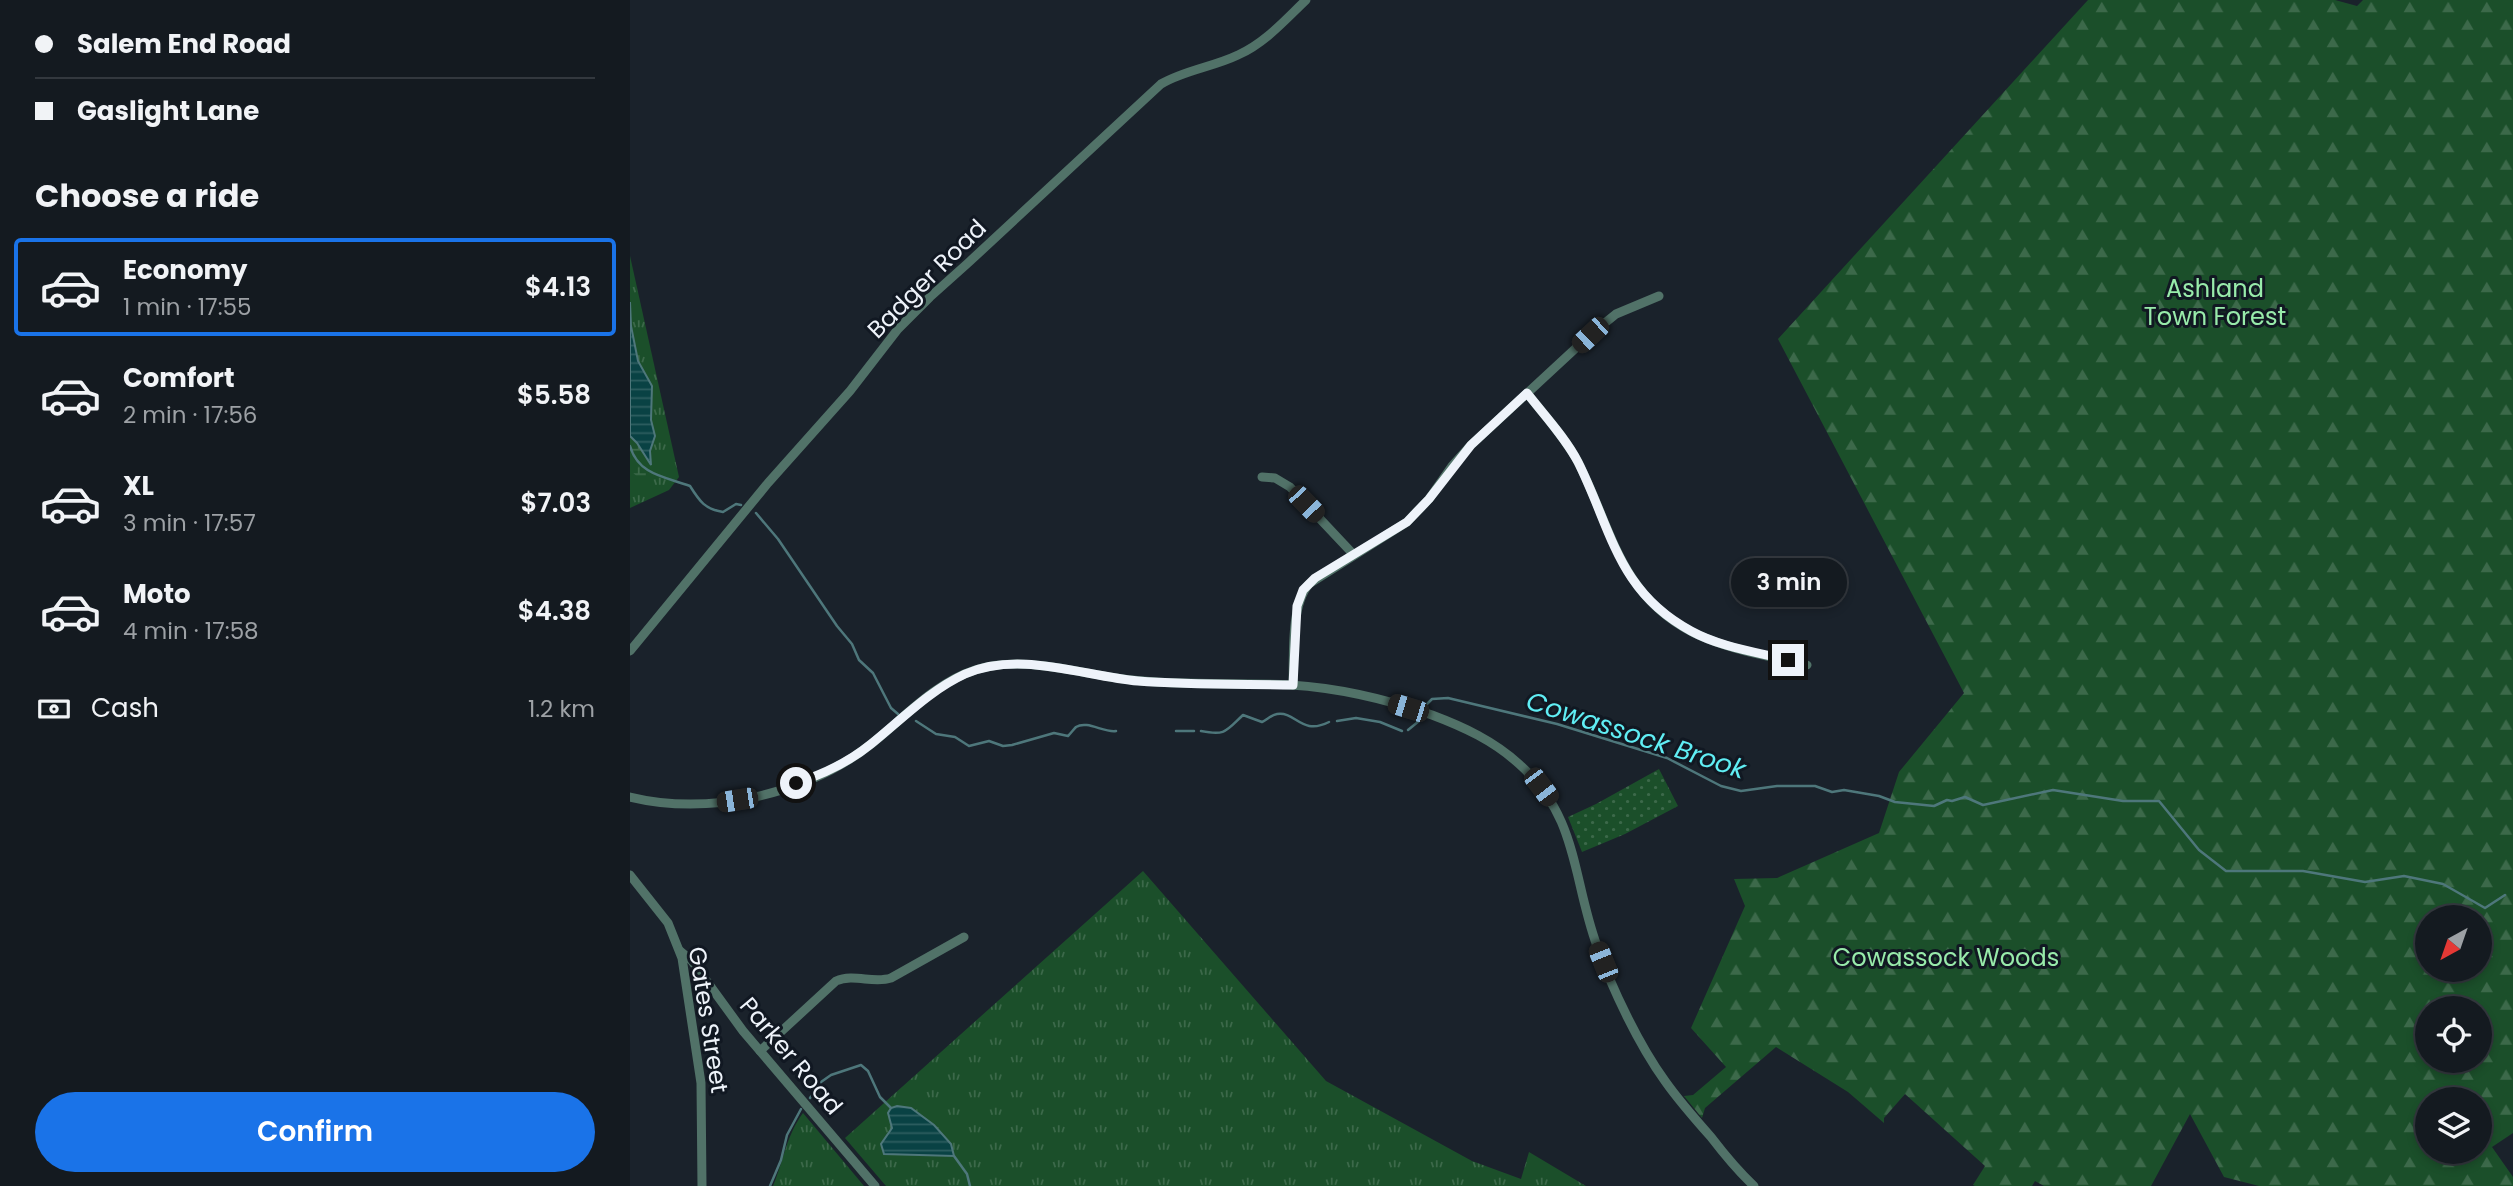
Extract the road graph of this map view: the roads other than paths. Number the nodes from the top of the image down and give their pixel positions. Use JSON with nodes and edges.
{"nodes":[{"id":1,"x":1306,"y":0,"type":"edge"},
{"id":2,"x":1659,"y":296,"type":"dead end"},
{"id":3,"x":1527,"y":393,"type":"junction"},
{"id":4,"x":1262,"y":477,"type":"dead end"},
{"id":5,"x":1354,"y":555,"type":"junction"},
{"id":6,"x":630,"y":651,"type":"edge"},
{"id":7,"x":1807,"y":665,"type":"dead end"},
{"id":8,"x":1293,"y":685,"type":"junction"},
{"id":9,"x":630,"y":797,"type":"edge"},
{"id":10,"x":630,"y":874,"type":"edge"},
{"id":11,"x":964,"y":937,"type":"dead end"},
{"id":12,"x":680,"y":950,"type":"junction"},
{"id":13,"x":760,"y":1051,"type":"junction"},
{"id":14,"x":702,"y":1186,"type":"edge"},
{"id":15,"x":875,"y":1186,"type":"edge"},
{"id":16,"x":1754,"y":1186,"type":"edge"}],
"edges":[{"from":1,"to":6,"type":"street","name":"Badger Road"},
{"from":2,"to":3,"type":"street"},
{"from":3,"to":5,"type":"street"},
{"from":3,"to":7,"type":"street"},
{"from":4,"to":5,"type":"street"},
{"from":5,"to":8,"type":"street"},
{"from":8,"to":9,"type":"street"},
{"from":8,"to":16,"type":"street"},
{"from":10,"to":12,"type":"street","name":"Gates Street"},
{"from":11,"to":13,"type":"street"},
{"from":12,"to":13,"type":"street","name":"Parker Road"},
{"from":12,"to":14,"type":"street","name":"Gates Street"},
{"from":13,"to":15,"type":"street","name":"Parker Road"}]}
